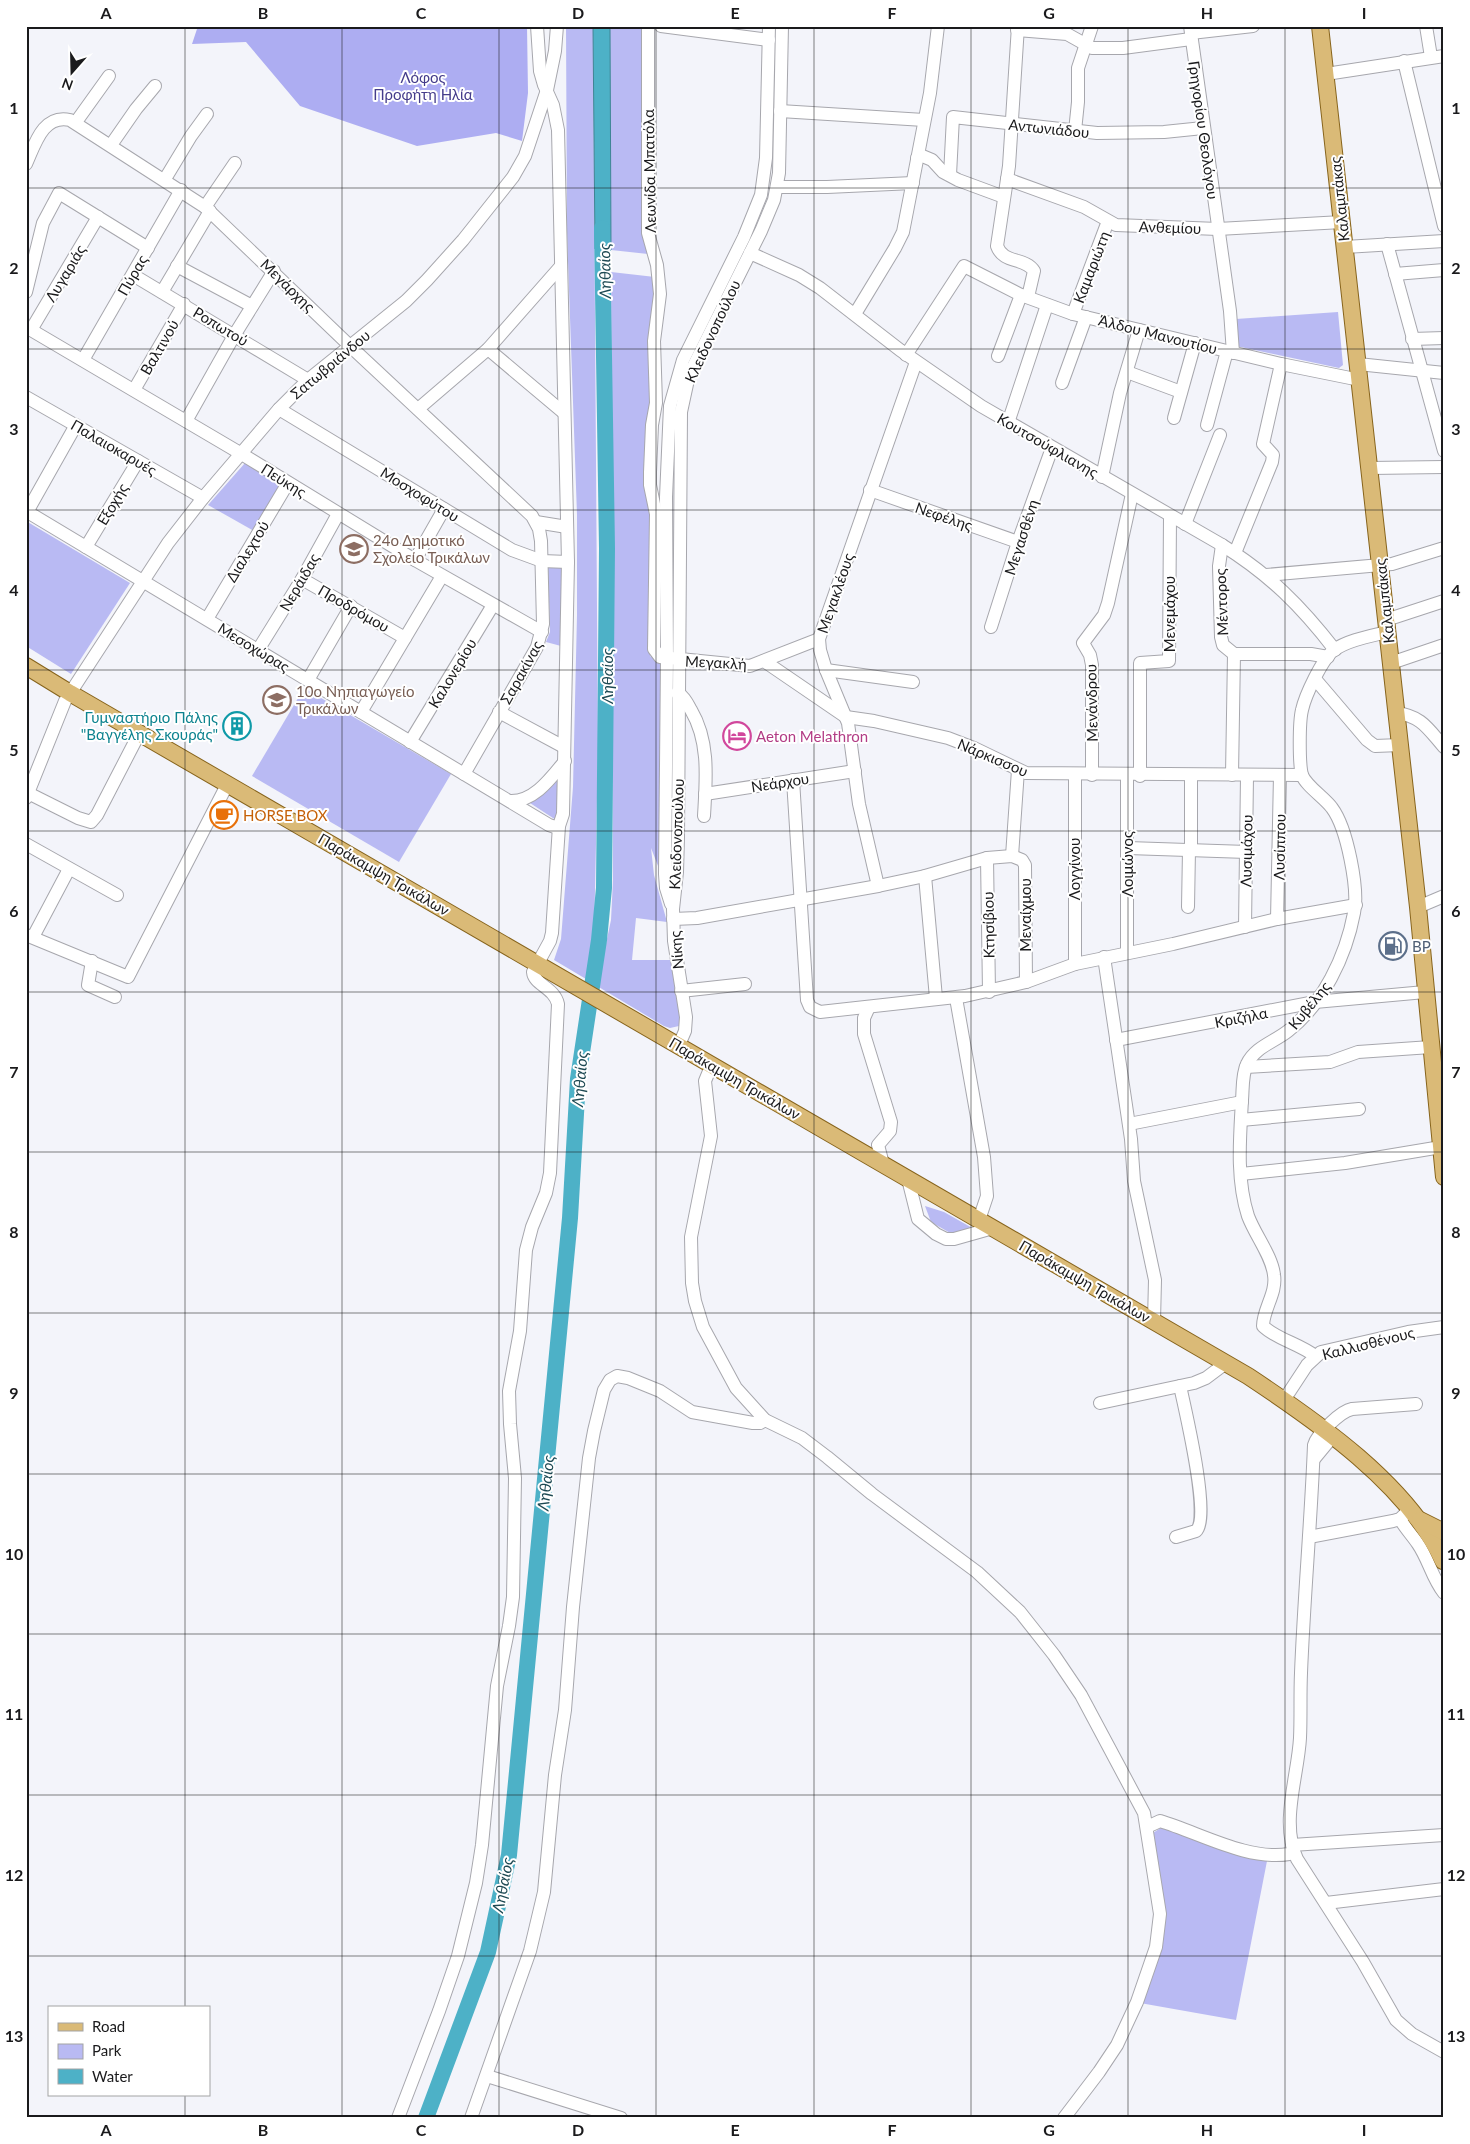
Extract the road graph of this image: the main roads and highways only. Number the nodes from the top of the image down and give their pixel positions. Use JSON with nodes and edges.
{"nodes":[{"id":1,"x":1320,"y":26,"type":"edge"},
{"id":2,"x":26,"y":666,"type":"edge"},
{"id":3,"x":1441,"y":1137,"type":"edge"},
{"id":4,"x":1444,"y":1177,"type":"edge"},
{"id":5,"x":1410,"y":1516,"type":"junction"},
{"id":6,"x":1444,"y":1532,"type":"edge"},
{"id":7,"x":1444,"y":1561,"type":"edge"}],
"edges":[{"from":1,"to":3,"type":"main road","name":"Καλαμπάκας"},
{"from":2,"to":5,"type":"main road","name":"Παράκαμψη Τρικάλων"},
{"from":3,"to":4,"type":"main road","name":"Καλαμπάκας"},
{"from":5,"to":6,"type":"main road","name":"Παράκαμψη Τρικάλων"},
{"from":5,"to":7,"type":"main road","name":"Παράκαμψη Τρικάλων"}]}
